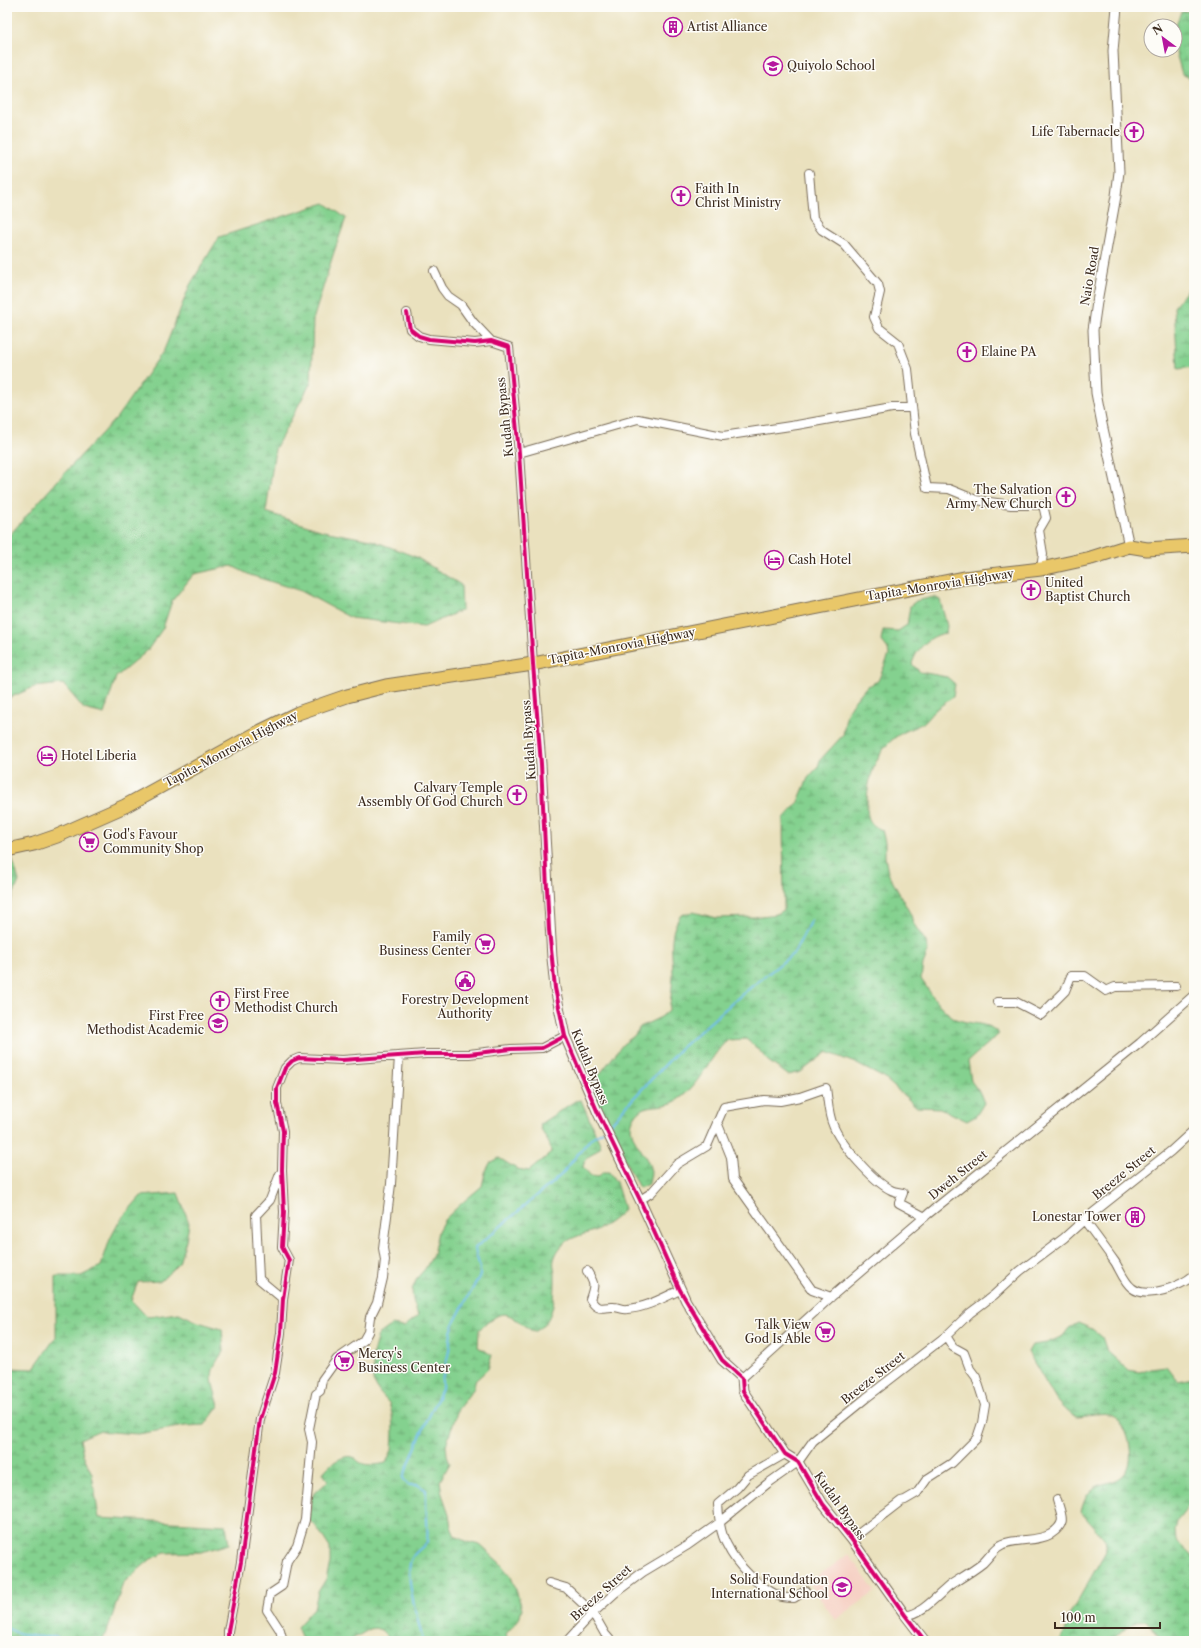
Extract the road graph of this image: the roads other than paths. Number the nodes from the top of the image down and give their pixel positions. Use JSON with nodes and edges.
{"nodes":[{"id":1,"x":1117,"y":7,"type":"edge"},
{"id":2,"x":809,"y":173,"type":"dead end"},
{"id":3,"x":434,"y":272,"type":"dead end"},
{"id":4,"x":407,"y":312,"type":"dead end"},
{"id":5,"x":492,"y":341,"type":"junction"},
{"id":6,"x":911,"y":408,"type":"junction"},
{"id":7,"x":519,"y":453,"type":"junction"},
{"id":8,"x":1129,"y":546,"type":"junction"},
{"id":9,"x":1194,"y":546,"type":"edge"},
{"id":10,"x":1041,"y":569,"type":"junction"},
{"id":11,"x":533,"y":664,"type":"junction"},
{"id":12,"x":7,"y":850,"type":"edge"},
{"id":13,"x":1176,"y":986,"type":"dead end"},
{"id":14,"x":1194,"y":995,"type":"edge"},
{"id":15,"x":997,"y":1002,"type":"dead end"},
{"id":16,"x":565,"y":1036,"type":"junction"},
{"id":17,"x":399,"y":1056,"type":"junction"},
{"id":18,"x":718,"y":1122,"type":"junction"},
{"id":19,"x":1194,"y":1130,"type":"edge"},
{"id":20,"x":282,"y":1170,"type":"junction"},
{"id":21,"x":640,"y":1200,"type":"junction"},
{"id":22,"x":925,"y":1217,"type":"junction"},
{"id":23,"x":1084,"y":1220,"type":"junction"},
{"id":24,"x":587,"y":1271,"type":"dead end"},
{"id":25,"x":1194,"y":1275,"type":"edge"},
{"id":26,"x":680,"y":1290,"type":"junction"},
{"id":27,"x":831,"y":1297,"type":"junction"},
{"id":28,"x":283,"y":1299,"type":"junction"},
{"id":29,"x":946,"y":1336,"type":"junction"},
{"id":30,"x":742,"y":1378,"type":"junction"},
{"id":31,"x":785,"y":1454,"type":"junction"},
{"id":32,"x":798,"y":1462,"type":"junction"},
{"id":33,"x":1057,"y":1500,"type":"dead end"},
{"id":34,"x":719,"y":1523,"type":"junction"},
{"id":35,"x":852,"y":1540,"type":"junction"},
{"id":36,"x":549,"y":1583,"type":"dead end"},
{"id":37,"x":805,"y":1591,"type":"dead end"},
{"id":38,"x":593,"y":1613,"type":"junction"},
{"id":39,"x":905,"y":1615,"type":"junction"},
{"id":40,"x":228,"y":1641,"type":"edge"},
{"id":41,"x":283,"y":1641,"type":"edge"},
{"id":42,"x":567,"y":1641,"type":"edge"},
{"id":43,"x":611,"y":1641,"type":"edge"},
{"id":44,"x":925,"y":1641,"type":"edge"}],
"edges":[{"from":1,"to":8,"type":"street","name":"Naio Road"},
{"from":2,"to":6,"type":"street"},
{"from":3,"to":5,"type":"street"},
{"from":4,"to":5,"type":"street"},
{"from":5,"to":7,"type":"street","name":"Kudah Bypass"},
{"from":6,"to":7,"type":"street"},
{"from":6,"to":10,"type":"street"},
{"from":7,"to":11,"type":"street","name":"Kudah Bypass"},
{"from":8,"to":9,"type":"highway","name":"Tapita-Monrovia Highway"},
{"from":8,"to":10,"type":"highway","name":"Tapita-Monrovia Highway"},
{"from":10,"to":11,"type":"highway","name":"Tapita-Monrovia Highway"},
{"from":11,"to":12,"type":"highway","name":"Tapita-Monrovia Highway"},
{"from":11,"to":16,"type":"street","name":"Kudah Bypass"},
{"from":13,"to":15,"type":"street"},
{"from":14,"to":22,"type":"street","name":"Dweh Street"},
{"from":16,"to":17,"type":"street"},
{"from":16,"to":21,"type":"street","name":"Kudah Bypass"},
{"from":17,"to":20,"type":"street"},
{"from":17,"to":41,"type":"street"},
{"from":18,"to":21,"type":"street"},
{"from":18,"to":22,"type":"street"},
{"from":18,"to":27,"type":"street"},
{"from":19,"to":23,"type":"street","name":"Breeze Street"},
{"from":20,"to":28,"type":"street"},
{"from":20,"to":28,"type":"street"},
{"from":21,"to":26,"type":"street","name":"Kudah Bypass"},
{"from":22,"to":27,"type":"street","name":"Dweh Street"},
{"from":23,"to":25,"type":"street"},
{"from":23,"to":29,"type":"street","name":"Breeze Street"},
{"from":24,"to":26,"type":"street"},
{"from":26,"to":30,"type":"street","name":"Kudah Bypass"},
{"from":27,"to":30,"type":"street","name":"Dweh Street"},
{"from":28,"to":40,"type":"street"},
{"from":29,"to":32,"type":"street","name":"Breeze Street"},
{"from":29,"to":35,"type":"street"},
{"from":30,"to":31,"type":"street","name":"Kudah Bypass"},
{"from":31,"to":32,"type":"street","name":"Kudah Bypass"},
{"from":31,"to":34,"type":"street"},
{"from":32,"to":34,"type":"street","name":"Breeze Street"},
{"from":32,"to":35,"type":"street","name":"Kudah Bypass"},
{"from":33,"to":39,"type":"street"},
{"from":34,"to":37,"type":"street"},
{"from":34,"to":38,"type":"street","name":"Breeze Street"},
{"from":35,"to":39,"type":"street","name":"Kudah Bypass"},
{"from":36,"to":38,"type":"street"},
{"from":38,"to":42,"type":"street","name":"Breeze Street"},
{"from":38,"to":43,"type":"street"},
{"from":39,"to":44,"type":"street","name":"Kudah Bypass"}]}
